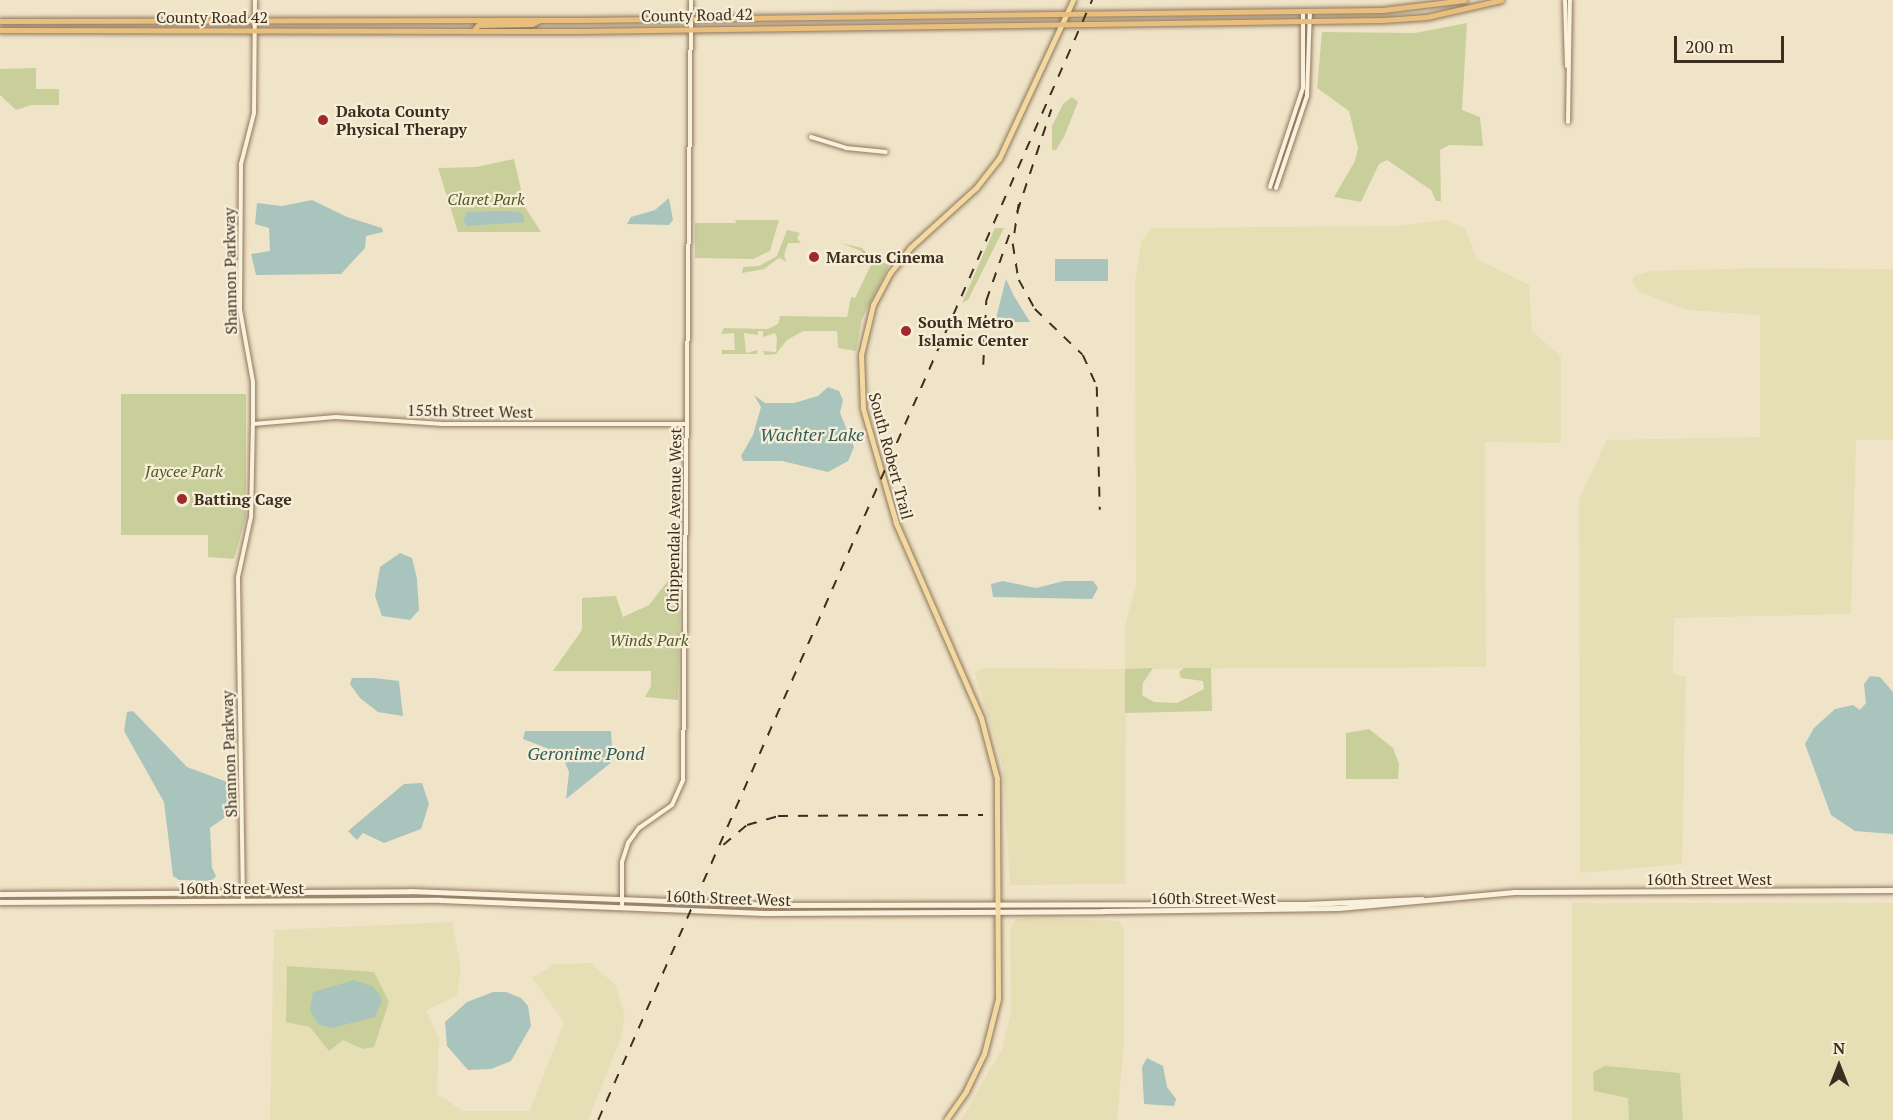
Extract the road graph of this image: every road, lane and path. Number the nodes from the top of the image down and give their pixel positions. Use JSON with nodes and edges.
{"nodes":[{"id":1,"x":255,"y":0,"type":"edge"},
{"id":2,"x":691,"y":0,"type":"edge"},
{"id":3,"x":1073,"y":0,"type":"edge"},
{"id":4,"x":1464,"y":0,"type":"edge"},
{"id":5,"x":1501,"y":0,"type":"edge"},
{"id":6,"x":1568,"y":0,"type":"edge"},
{"id":7,"x":1306,"y":11,"type":"junction"},
{"id":8,"x":1067,"y":14,"type":"junction"},
{"id":9,"x":879,"y":17,"type":"junction"},
{"id":10,"x":255,"y":20,"type":"junction"},
{"id":11,"x":539,"y":20,"type":"junction"},
{"id":12,"x":691,"y":20,"type":"junction"},
{"id":13,"x":1306,"y":20,"type":"junction"},
{"id":14,"x":0,"y":21,"type":"edge"},
{"id":15,"x":1062,"y":23,"type":"junction"},
{"id":16,"x":799,"y":27,"type":"junction"},
{"id":17,"x":691,"y":29,"type":"junction"},
{"id":18,"x":0,"y":30,"type":"edge"},
{"id":19,"x":255,"y":31,"type":"junction"},
{"id":20,"x":473,"y":31,"type":"junction"},
{"id":21,"x":1568,"y":123,"type":"dead end"},
{"id":22,"x":811,"y":136,"type":"dead end"},
{"id":23,"x":886,"y":152,"type":"dead end"},
{"id":24,"x":1270,"y":187,"type":"dead end"},
{"id":25,"x":1276,"y":188,"type":"dead end"},
{"id":26,"x":253,"y":424,"type":"junction"},
{"id":27,"x":687,"y":424,"type":"junction"},
{"id":28,"x":1893,"y":890,"type":"edge"},
{"id":29,"x":244,"y":892,"type":"junction"},
{"id":30,"x":0,"y":894,"type":"edge"},
{"id":31,"x":1454,"y":898,"type":"junction"},
{"id":32,"x":621,"y":899,"type":"junction"},
{"id":33,"x":243,"y":900,"type":"junction"},
{"id":34,"x":0,"y":902,"type":"edge"},
{"id":35,"x":999,"y":904,"type":"junction"},
{"id":36,"x":622,"y":906,"type":"junction"},
{"id":37,"x":999,"y":911,"type":"junction"},
{"id":38,"x":946,"y":1120,"type":"edge"}],
"edges":[{"from":1,"to":10,"type":"street","name":"Shannon Parkway"},
{"from":2,"to":12,"type":"street","name":"Chippendale Avenue West"},
{"from":3,"to":8,"type":"main road"},
{"from":4,"to":7,"type":"highway","name":"County Road 42"},
{"from":5,"to":13,"type":"highway","name":"County Road 42"},
{"from":6,"to":21,"type":"street"},
{"from":7,"to":8,"type":"highway","name":"County Road 42"},
{"from":7,"to":13,"type":"street"},
{"from":8,"to":9,"type":"highway","name":"County Road 42"},
{"from":8,"to":15,"type":"main road","name":"South Robert Trail"},
{"from":9,"to":12,"type":"highway","name":"County Road 42"},
{"from":9,"to":16,"type":"highway"},
{"from":10,"to":11,"type":"highway","name":"County Road 42"},
{"from":10,"to":14,"type":"highway","name":"County Road 42"},
{"from":10,"to":19,"type":"street","name":"Shannon Parkway"},
{"from":11,"to":12,"type":"highway","name":"County Road 42"},
{"from":11,"to":20,"type":"highway"},
{"from":12,"to":17,"type":"street","name":"Chippendale Avenue West"},
{"from":13,"to":15,"type":"highway","name":"County Road 42"},
{"from":13,"to":24,"type":"street"},
{"from":13,"to":25,"type":"street"},
{"from":15,"to":16,"type":"highway","name":"County Road 42"},
{"from":15,"to":35,"type":"main road","name":"South Robert Trail"},
{"from":16,"to":17,"type":"highway","name":"County Road 42"},
{"from":17,"to":20,"type":"highway","name":"County Road 42"},
{"from":17,"to":27,"type":"street","name":"Chippendale Avenue West"},
{"from":18,"to":19,"type":"highway","name":"County Road 42"},
{"from":19,"to":20,"type":"highway","name":"County Road 42"},
{"from":19,"to":26,"type":"street","name":"Shannon Parkway"},
{"from":22,"to":23,"type":"street"},
{"from":26,"to":27,"type":"street","name":"155th Street West"},
{"from":26,"to":29,"type":"street","name":"Shannon Parkway"},
{"from":27,"to":32,"type":"street","name":"Chippendale Avenue West"},
{"from":28,"to":31,"type":"main road","name":"160th Street West"},
{"from":29,"to":30,"type":"main road","name":"160th Street West"},
{"from":29,"to":32,"type":"main road","name":"160th Street West"},
{"from":29,"to":33,"type":"street","name":"Shannon Parkway"},
{"from":31,"to":35,"type":"main road","name":"160th Street West"},
{"from":31,"to":37,"type":"main road","name":"160th Street West"},
{"from":32,"to":35,"type":"main road","name":"160th Street West"},
{"from":32,"to":36,"type":"street","name":"Chippendale Avenue West"},
{"from":33,"to":34,"type":"main road","name":"160th Street West"},
{"from":33,"to":36,"type":"main road","name":"160th Street West"},
{"from":35,"to":37,"type":"main road","name":"South Robert Trail"},
{"from":36,"to":37,"type":"main road","name":"160th Street West"},
{"from":37,"to":38,"type":"main road"}]}
